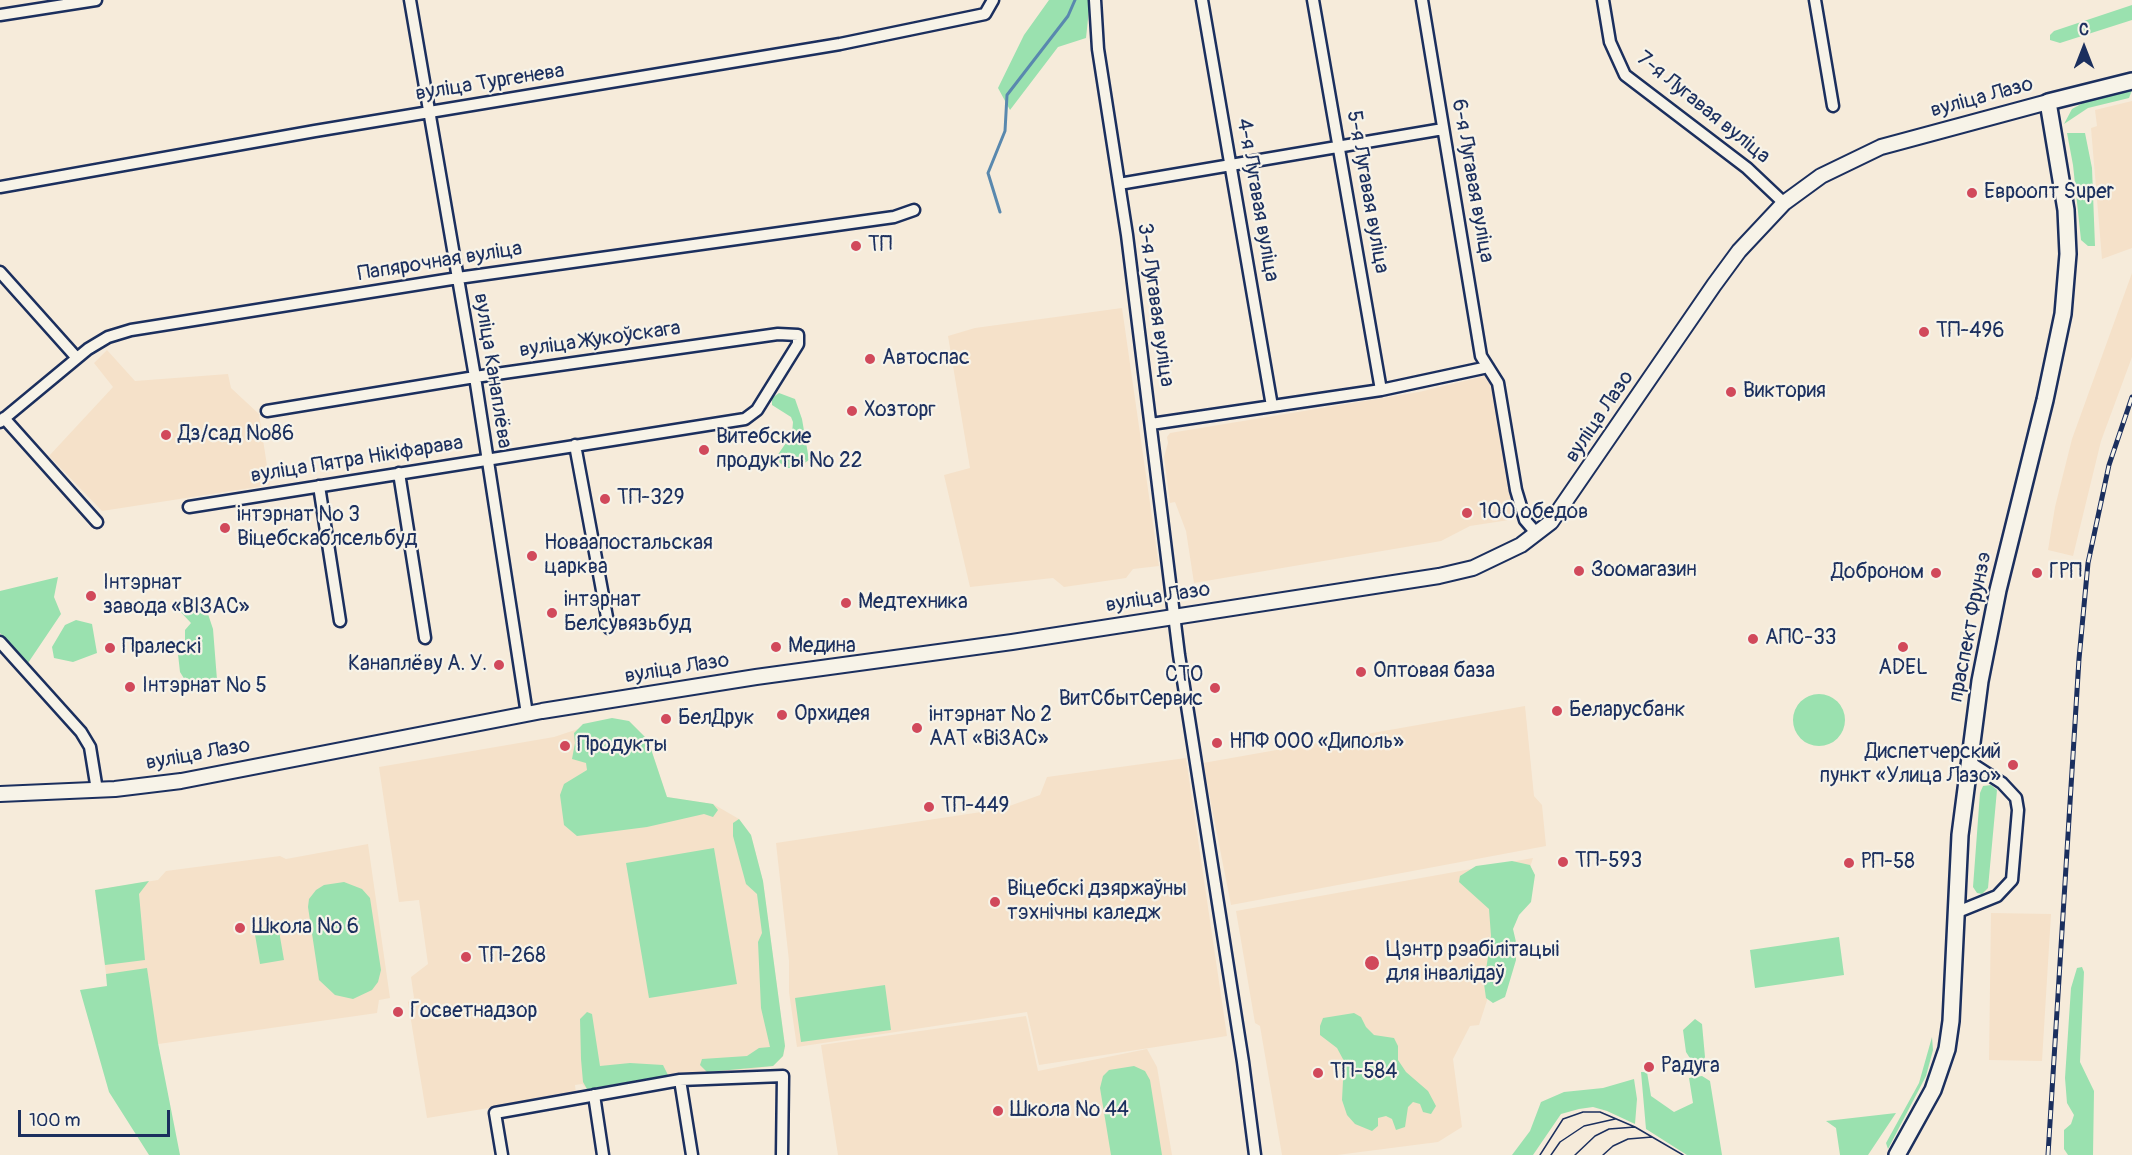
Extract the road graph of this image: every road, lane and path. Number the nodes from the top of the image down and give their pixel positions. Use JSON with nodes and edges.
{"nodes":[{"id":1,"x":96,"y":0,"type":"edge"},
{"id":2,"x":410,"y":0,"type":"edge"},
{"id":3,"x":993,"y":0,"type":"edge"},
{"id":4,"x":1095,"y":0,"type":"edge"},
{"id":5,"x":1202,"y":0,"type":"edge"},
{"id":6,"x":1313,"y":0,"type":"edge"},
{"id":7,"x":1422,"y":0,"type":"edge"},
{"id":8,"x":1603,"y":0,"type":"edge"},
{"id":9,"x":1815,"y":0,"type":"edge"},
{"id":10,"x":0,"y":15,"type":"edge"},
{"id":11,"x":2132,"y":81,"type":"edge"},
{"id":12,"x":2048,"y":102,"type":"junction"},
{"id":13,"x":1833,"y":106,"type":"dead end"},
{"id":14,"x":431,"y":112,"type":"junction"},
{"id":15,"x":1443,"y":129,"type":"junction"},
{"id":16,"x":1340,"y":147,"type":"junction"},
{"id":17,"x":1232,"y":167,"type":"junction"},
{"id":18,"x":1119,"y":184,"type":"junction"},
{"id":19,"x":0,"y":187,"type":"edge"},
{"id":20,"x":1784,"y":203,"type":"junction"},
{"id":21,"x":914,"y":210,"type":"dead end"},
{"id":22,"x":0,"y":272,"type":"edge"},
{"id":23,"x":458,"y":278,"type":"junction"},
{"id":24,"x":75,"y":357,"type":"junction"},
{"id":25,"x":1488,"y":367,"type":"junction"},
{"id":26,"x":475,"y":377,"type":"junction"},
{"id":27,"x":1381,"y":390,"type":"junction"},
{"id":28,"x":1272,"y":406,"type":"junction"},
{"id":29,"x":267,"y":411,"type":"dead end"},
{"id":30,"x":745,"y":419,"type":"joint"},
{"id":31,"x":2,"y":420,"type":"edge"},
{"id":32,"x":1151,"y":424,"type":"junction"},
{"id":33,"x":575,"y":445,"type":"junction"},
{"id":34,"x":487,"y":459,"type":"junction"},
{"id":35,"x":399,"y":473,"type":"junction"},
{"id":36,"x":319,"y":486,"type":"junction"},
{"id":37,"x":189,"y":507,"type":"dead end"},
{"id":38,"x":97,"y":522,"type":"dead end"},
{"id":39,"x":1537,"y":534,"type":"junction"},
{"id":40,"x":1175,"y":616,"type":"junction"},
{"id":41,"x":340,"y":621,"type":"dead end"},
{"id":42,"x":609,"y":628,"type":"dead end"},
{"id":43,"x":425,"y":638,"type":"dead end"},
{"id":44,"x":0,"y":642,"type":"edge"},
{"id":45,"x":527,"y":714,"type":"junction"},
{"id":46,"x":1968,"y":761,"type":"junction"},
{"id":47,"x":97,"y":790,"type":"junction"},
{"id":48,"x":0,"y":794,"type":"edge"},
{"id":49,"x":1955,"y":913,"type":"junction"},
{"id":50,"x":680,"y":1080,"type":"junction"},
{"id":51,"x":594,"y":1095,"type":"junction"},
{"id":52,"x":502,"y":1155,"type":"edge"},
{"id":53,"x":603,"y":1155,"type":"edge"},
{"id":54,"x":692,"y":1155,"type":"edge"},
{"id":55,"x":782,"y":1155,"type":"edge"},
{"id":56,"x":1255,"y":1155,"type":"edge"},
{"id":57,"x":1897,"y":1155,"type":"edge"}],
"edges":[{"from":1,"to":10,"type":"street"},
{"from":2,"to":14,"type":"street","name":"вуліца Канаплёва"},
{"from":3,"to":14,"type":"street","name":"вуліца Тургенева"},
{"from":4,"to":18,"type":"street","name":"3-я Лугавая вуліца"},
{"from":5,"to":17,"type":"street","name":"4-я Лугавая вуліца"},
{"from":6,"to":16,"type":"street","name":"5-я Лугавая вуліца"},
{"from":7,"to":15,"type":"street","name":"6-я Лугавая вуліца"},
{"from":8,"to":20,"type":"street","name":"7-я Лугавая вуліца"},
{"from":9,"to":13,"type":"street"},
{"from":11,"to":12,"type":"main road","name":"вуліца Лазо"},
{"from":12,"to":20,"type":"street","name":"вуліца Лазо"},
{"from":12,"to":46,"type":"main road","name":"праспект Фрунзэ"},
{"from":14,"to":19,"type":"street","name":"вуліца Тургенева"},
{"from":14,"to":23,"type":"street","name":"вуліца Канаплёва"},
{"from":15,"to":16,"type":"street"},
{"from":15,"to":25,"type":"street","name":"6-я Лугавая вуліца"},
{"from":16,"to":17,"type":"street"},
{"from":16,"to":27,"type":"street","name":"5-я Лугавая вуліца"},
{"from":17,"to":18,"type":"street"},
{"from":17,"to":28,"type":"street","name":"4-я Лугавая вуліца"},
{"from":18,"to":32,"type":"street","name":"3-я Лугавая вуліца"},
{"from":20,"to":39,"type":"street","name":"вуліца Лазо"},
{"from":21,"to":23,"type":"street","name":"Папярочная вуліца"},
{"from":22,"to":24,"type":"street"},
{"from":23,"to":24,"type":"street","name":"Папярочная вуліца"},
{"from":23,"to":26,"type":"street","name":"вуліца Канаплёва"},
{"from":24,"to":31,"type":"street","name":"Папярочная вуліца"},
{"from":25,"to":27,"type":"street"},
{"from":25,"to":39,"type":"street","name":"6-я Лугавая вуліца"},
{"from":26,"to":29,"type":"street","name":"вуліца Жукоўскага"},
{"from":26,"to":30,"type":"street","name":"вуліца Жукоўскага"},
{"from":26,"to":34,"type":"street","name":"вуліца Канаплёва"},
{"from":27,"to":28,"type":"street"},
{"from":28,"to":32,"type":"street"},
{"from":30,"to":33,"type":"street","name":"вуліца Пятра Нікіфарава"},
{"from":31,"to":38,"type":"street"},
{"from":32,"to":40,"type":"street","name":"3-я Лугавая вуліца"},
{"from":33,"to":34,"type":"street","name":"вуліца Пятра Нікіфарава"},
{"from":33,"to":42,"type":"street"},
{"from":34,"to":35,"type":"street","name":"вуліца Пятра Нікіфарава"},
{"from":34,"to":45,"type":"street","name":"вуліца Канаплёва"},
{"from":35,"to":36,"type":"street","name":"вуліца Пятра Нікіфарава"},
{"from":35,"to":43,"type":"street"},
{"from":36,"to":37,"type":"street","name":"вуліца Пятра Нікіфарава"},
{"from":36,"to":41,"type":"street"},
{"from":39,"to":40,"type":"street","name":"вуліца Лазо"},
{"from":40,"to":45,"type":"street","name":"вуліца Лазо"},
{"from":40,"to":56,"type":"street","name":"3-я Лугавая вуліца"},
{"from":44,"to":47,"type":"street"},
{"from":45,"to":47,"type":"street","name":"вуліца Лазо"},
{"from":46,"to":49,"type":"main road","name":"праспект Фрунзэ"},
{"from":46,"to":49,"type":"street"},
{"from":47,"to":48,"type":"street","name":"вуліца Лазо"},
{"from":49,"to":57,"type":"main road","name":"праспект Фрунзэ"},
{"from":50,"to":51,"type":"street"},
{"from":50,"to":54,"type":"street"},
{"from":50,"to":55,"type":"street"},
{"from":51,"to":52,"type":"street"},
{"from":51,"to":53,"type":"street"}]}
